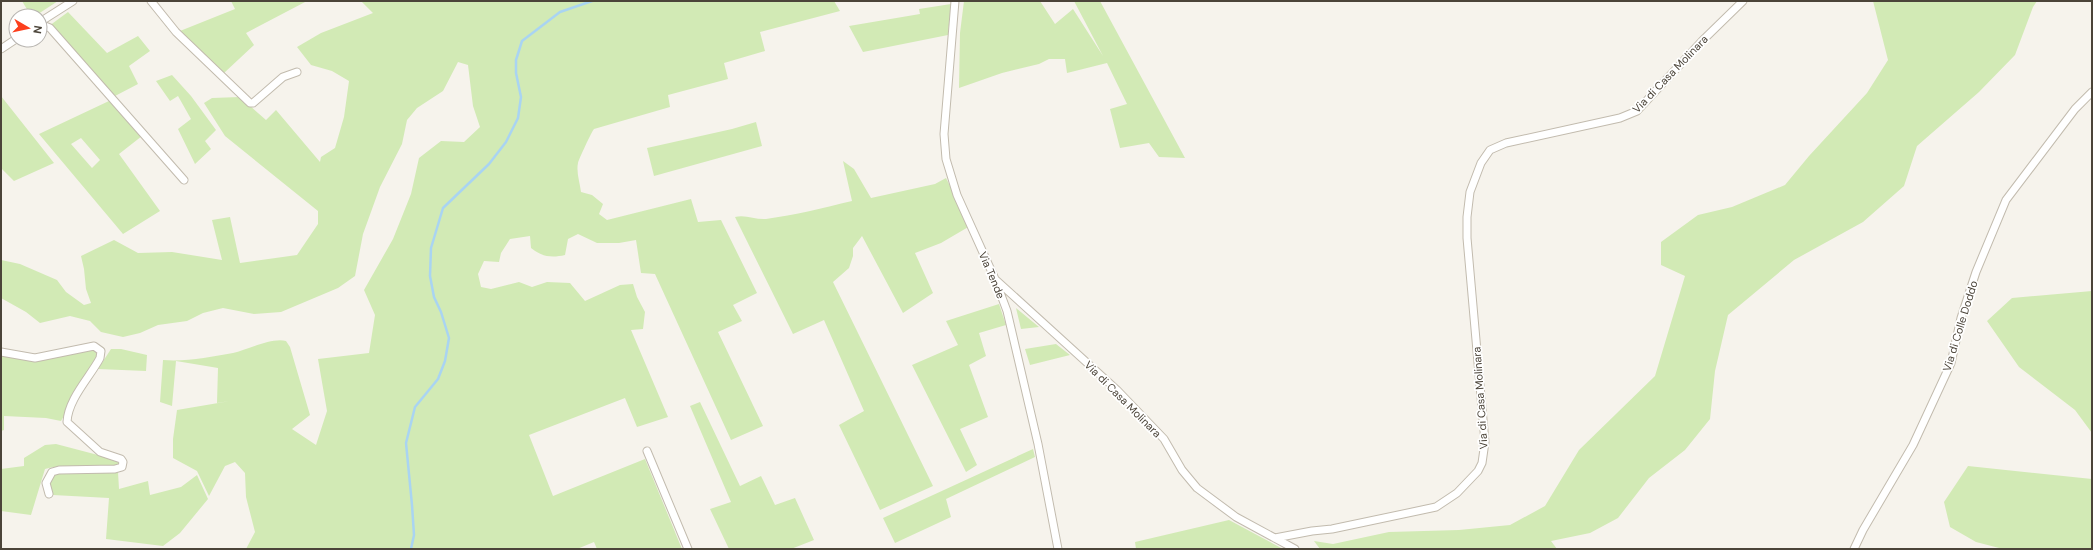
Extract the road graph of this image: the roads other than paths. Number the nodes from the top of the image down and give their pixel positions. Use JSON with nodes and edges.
{"nodes":[{"id":1,"x":73,"y":1,"type":"edge"},
{"id":2,"x":151,"y":1,"type":"edge"},
{"id":3,"x":955,"y":1,"type":"edge"},
{"id":4,"x":1743,"y":1,"type":"edge"},
{"id":5,"x":48,"y":18,"type":"edge"},
{"id":6,"x":48,"y":27,"type":"edge"},
{"id":7,"x":297,"y":72,"type":"dead end"},
{"id":8,"x":2092,"y":92,"type":"edge"},
{"id":9,"x":184,"y":180,"type":"dead end"},
{"id":10,"x":995,"y":279,"type":"junction"},
{"id":11,"x":1,"y":352,"type":"edge"},
{"id":12,"x":647,"y":451,"type":"dead end"},
{"id":13,"x":49,"y":494,"type":"dead end"},
{"id":14,"x":1275,"y":538,"type":"junction"},
{"id":15,"x":688,"y":549,"type":"edge"},
{"id":16,"x":1058,"y":549,"type":"edge"},
{"id":17,"x":1295,"y":549,"type":"edge"},
{"id":18,"x":1854,"y":549,"type":"edge"}],
"edges":[{"from":1,"to":5,"type":"street"},
{"from":2,"to":7,"type":"street"},
{"from":3,"to":10,"type":"street","name":"Via Tende"},
{"from":4,"to":14,"type":"street","name":"Via di Casa Molinara"},
{"from":6,"to":9,"type":"street"},
{"from":8,"to":18,"type":"street","name":"Via di Colle Doddo"},
{"from":10,"to":14,"type":"street","name":"Via di Casa Molinara"},
{"from":10,"to":16,"type":"street","name":"Via Tende"},
{"from":11,"to":13,"type":"street"},
{"from":12,"to":15,"type":"street"},
{"from":14,"to":17,"type":"street"}]}
